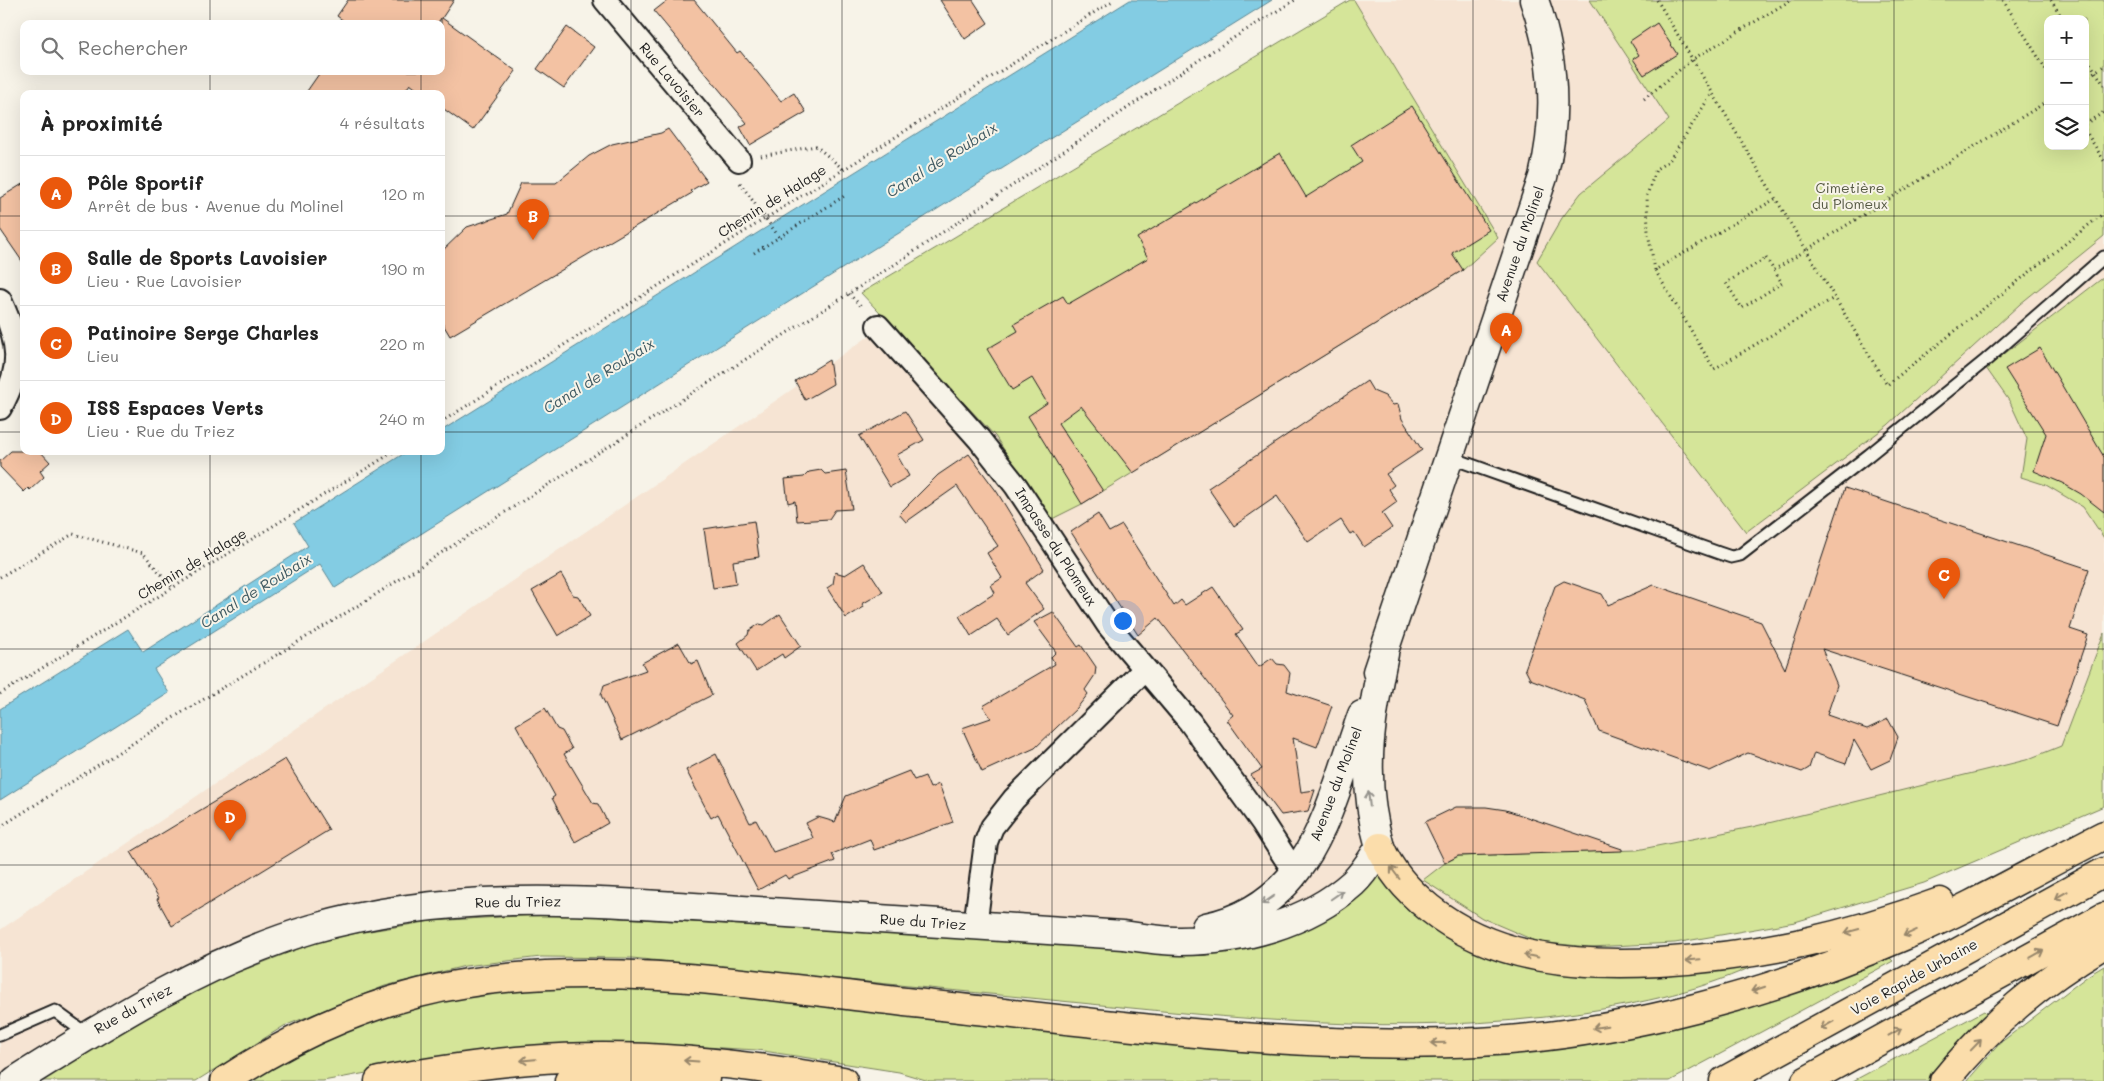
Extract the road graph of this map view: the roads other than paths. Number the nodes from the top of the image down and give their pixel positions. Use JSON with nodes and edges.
{"nodes":[{"id":1,"x":605,"y":0,"type":"edge"},
{"id":2,"x":1534,"y":0,"type":"edge"},
{"id":3,"x":739,"y":170,"type":"road end"},
{"id":4,"x":2104,"y":257,"type":"edge"},
{"id":5,"x":0,"y":300,"type":"edge"},
{"id":6,"x":878,"y":326,"type":"dead end"},
{"id":7,"x":20,"y":365,"type":"edge"},
{"id":8,"x":0,"y":408,"type":"edge"},
{"id":9,"x":1449,"y":457,"type":"junction"},
{"id":10,"x":1384,"y":654,"type":"junction"},
{"id":11,"x":1145,"y":669,"type":"junction"},
{"id":12,"x":2104,"y":835,"type":"edge"},
{"id":13,"x":1380,"y":846,"type":"junction"},
{"id":14,"x":2079,"y":848,"type":"junction"},
{"id":15,"x":2104,"y":872,"type":"edge"},
{"id":16,"x":1295,"y":873,"type":"junction"},
{"id":17,"x":2104,"y":917,"type":"edge"},
{"id":18,"x":975,"y":926,"type":"junction"},
{"id":19,"x":1123,"y":936,"type":"junction"},
{"id":20,"x":2104,"y":944,"type":"edge"},
{"id":21,"x":0,"y":1035,"type":"edge"},
{"id":22,"x":88,"y":1035,"type":"junction"},
{"id":23,"x":15,"y":1081,"type":"edge"},
{"id":24,"x":225,"y":1081,"type":"edge"},
{"id":25,"x":378,"y":1081,"type":"edge"},
{"id":26,"x":569,"y":1081,"type":"edge"},
{"id":27,"x":739,"y":1081,"type":"edge"},
{"id":28,"x":843,"y":1081,"type":"edge"},
{"id":29,"x":1724,"y":1081,"type":"edge"},
{"id":30,"x":1806,"y":1081,"type":"edge"},
{"id":31,"x":1944,"y":1081,"type":"edge"}],
"edges":[{"from":1,"to":3,"type":"street","name":"Rue Lavoisier"},
{"from":2,"to":9,"type":"street","name":"Avenue du Molinel"},
{"from":4,"to":9,"type":"lane"},
{"from":5,"to":7,"type":"street"},
{"from":6,"to":11,"type":"street","name":"Impasse du Plomeux"},
{"from":7,"to":8,"type":"street"},
{"from":9,"to":10,"type":"street","name":"Avenue du Molinel"},
{"from":13,"to":10,"type":"street","name":"Avenue du Molinel","one_way":true},
{"from":10,"to":16,"type":"street","name":"Avenue du Molinel"},
{"from":11,"to":16,"type":"street","name":"Impasse du Plomeux"},
{"from":11,"to":18,"type":"street","name":"Rue du Triez"},
{"from":12,"to":14,"type":"highway"},
{"from":14,"to":13,"type":"highway","one_way":true},
{"from":19,"to":13,"type":"street","name":"Rue du Triez","one_way":true},
{"from":14,"to":24,"type":"highway","one_way":true},
{"from":15,"to":29,"type":"highway","name":"Voie Rapide Urbaine","one_way":true},
{"from":16,"to":19,"type":"street","name":"Avenue du Molinel","one_way":true},
{"from":30,"to":17,"type":"highway","one_way":true},
{"from":18,"to":19,"type":"street","name":"Rue du Triez"},
{"from":18,"to":22,"type":"street","name":"Rue du Triez"},
{"from":31,"to":20,"type":"highway","one_way":true},
{"from":21,"to":22,"type":"lane","name":"Rue du Triez"},
{"from":22,"to":23,"type":"street","name":"Rue du Triez"},
{"from":28,"to":25,"type":"highway","one_way":true},
{"from":26,"to":27,"type":"highway"}]}
